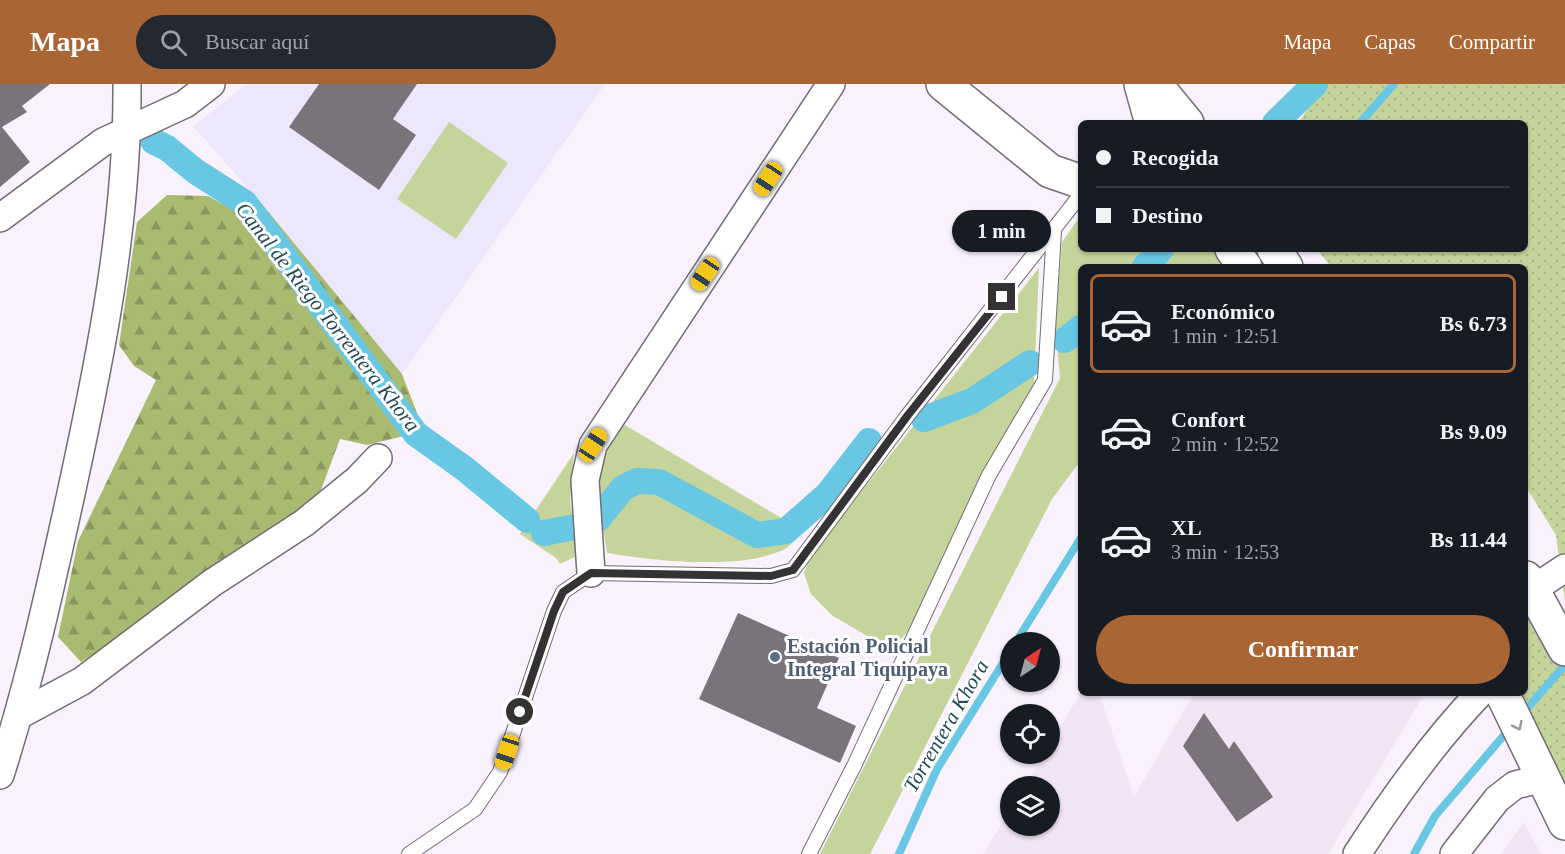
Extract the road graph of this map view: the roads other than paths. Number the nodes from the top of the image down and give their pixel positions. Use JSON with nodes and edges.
{"nodes":[{"id":1,"x":127,"y":84,"type":"edge"},
{"id":2,"x":211,"y":84,"type":"edge"},
{"id":3,"x":831,"y":84,"type":"edge"},
{"id":4,"x":943,"y":84,"type":"edge"},
{"id":5,"x":1141,"y":84,"type":"edge"},
{"id":6,"x":1155,"y":84,"type":"edge"},
{"id":7,"x":1154,"y":120,"type":"edge"},
{"id":8,"x":1185,"y":120,"type":"edge"},
{"id":9,"x":128,"y":131,"type":"junction"},
{"id":10,"x":1078,"y":181,"type":"edge"},
{"id":11,"x":1078,"y":198,"type":"edge"},
{"id":12,"x":0,"y":218,"type":"edge"},
{"id":13,"x":1054,"y":231,"type":"junction"},
{"id":14,"x":378,"y":458,"type":"dead end"},
{"id":15,"x":1565,"y":568,"type":"edge"},
{"id":16,"x":591,"y":573,"type":"junction"},
{"id":17,"x":1529,"y":584,"type":"edge"},
{"id":18,"x":1559,"y":638,"type":"edge"},
{"id":19,"x":1477,"y":696,"type":"edge"},
{"id":20,"x":1503,"y":696,"type":"edge"},
{"id":21,"x":19,"y":715,"type":"junction"},
{"id":22,"x":1539,"y":769,"type":"junction"},
{"id":23,"x":0,"y":775,"type":"edge"},
{"id":24,"x":1565,"y":823,"type":"edge"},
{"id":25,"x":409,"y":854,"type":"edge"},
{"id":26,"x":809,"y":854,"type":"edge"},
{"id":27,"x":1357,"y":854,"type":"edge"},
{"id":28,"x":1454,"y":854,"type":"edge"}],
"edges":[{"from":1,"to":9,"type":"street"},
{"from":2,"to":9,"type":"street"},
{"from":3,"to":16,"type":"street"},
{"from":4,"to":10,"type":"main road"},
{"from":5,"to":7,"type":"main road"},
{"from":6,"to":8,"type":"main road"},
{"from":9,"to":12,"type":"street"},
{"from":9,"to":21,"type":"street"},
{"from":11,"to":13,"type":"lane"},
{"from":13,"to":16,"type":"lane"},
{"from":13,"to":26,"type":"lane"},
{"from":14,"to":21,"type":"street"},
{"from":15,"to":17,"type":"street"},
{"from":16,"to":25,"type":"lane"},
{"from":17,"to":18,"type":"main road"},
{"from":19,"to":27,"type":"street"},
{"from":20,"to":22,"type":"main road","one_way":true},
{"from":21,"to":23,"type":"street"},
{"from":22,"to":24,"type":"main road"},
{"from":22,"to":28,"type":"street"}]}
